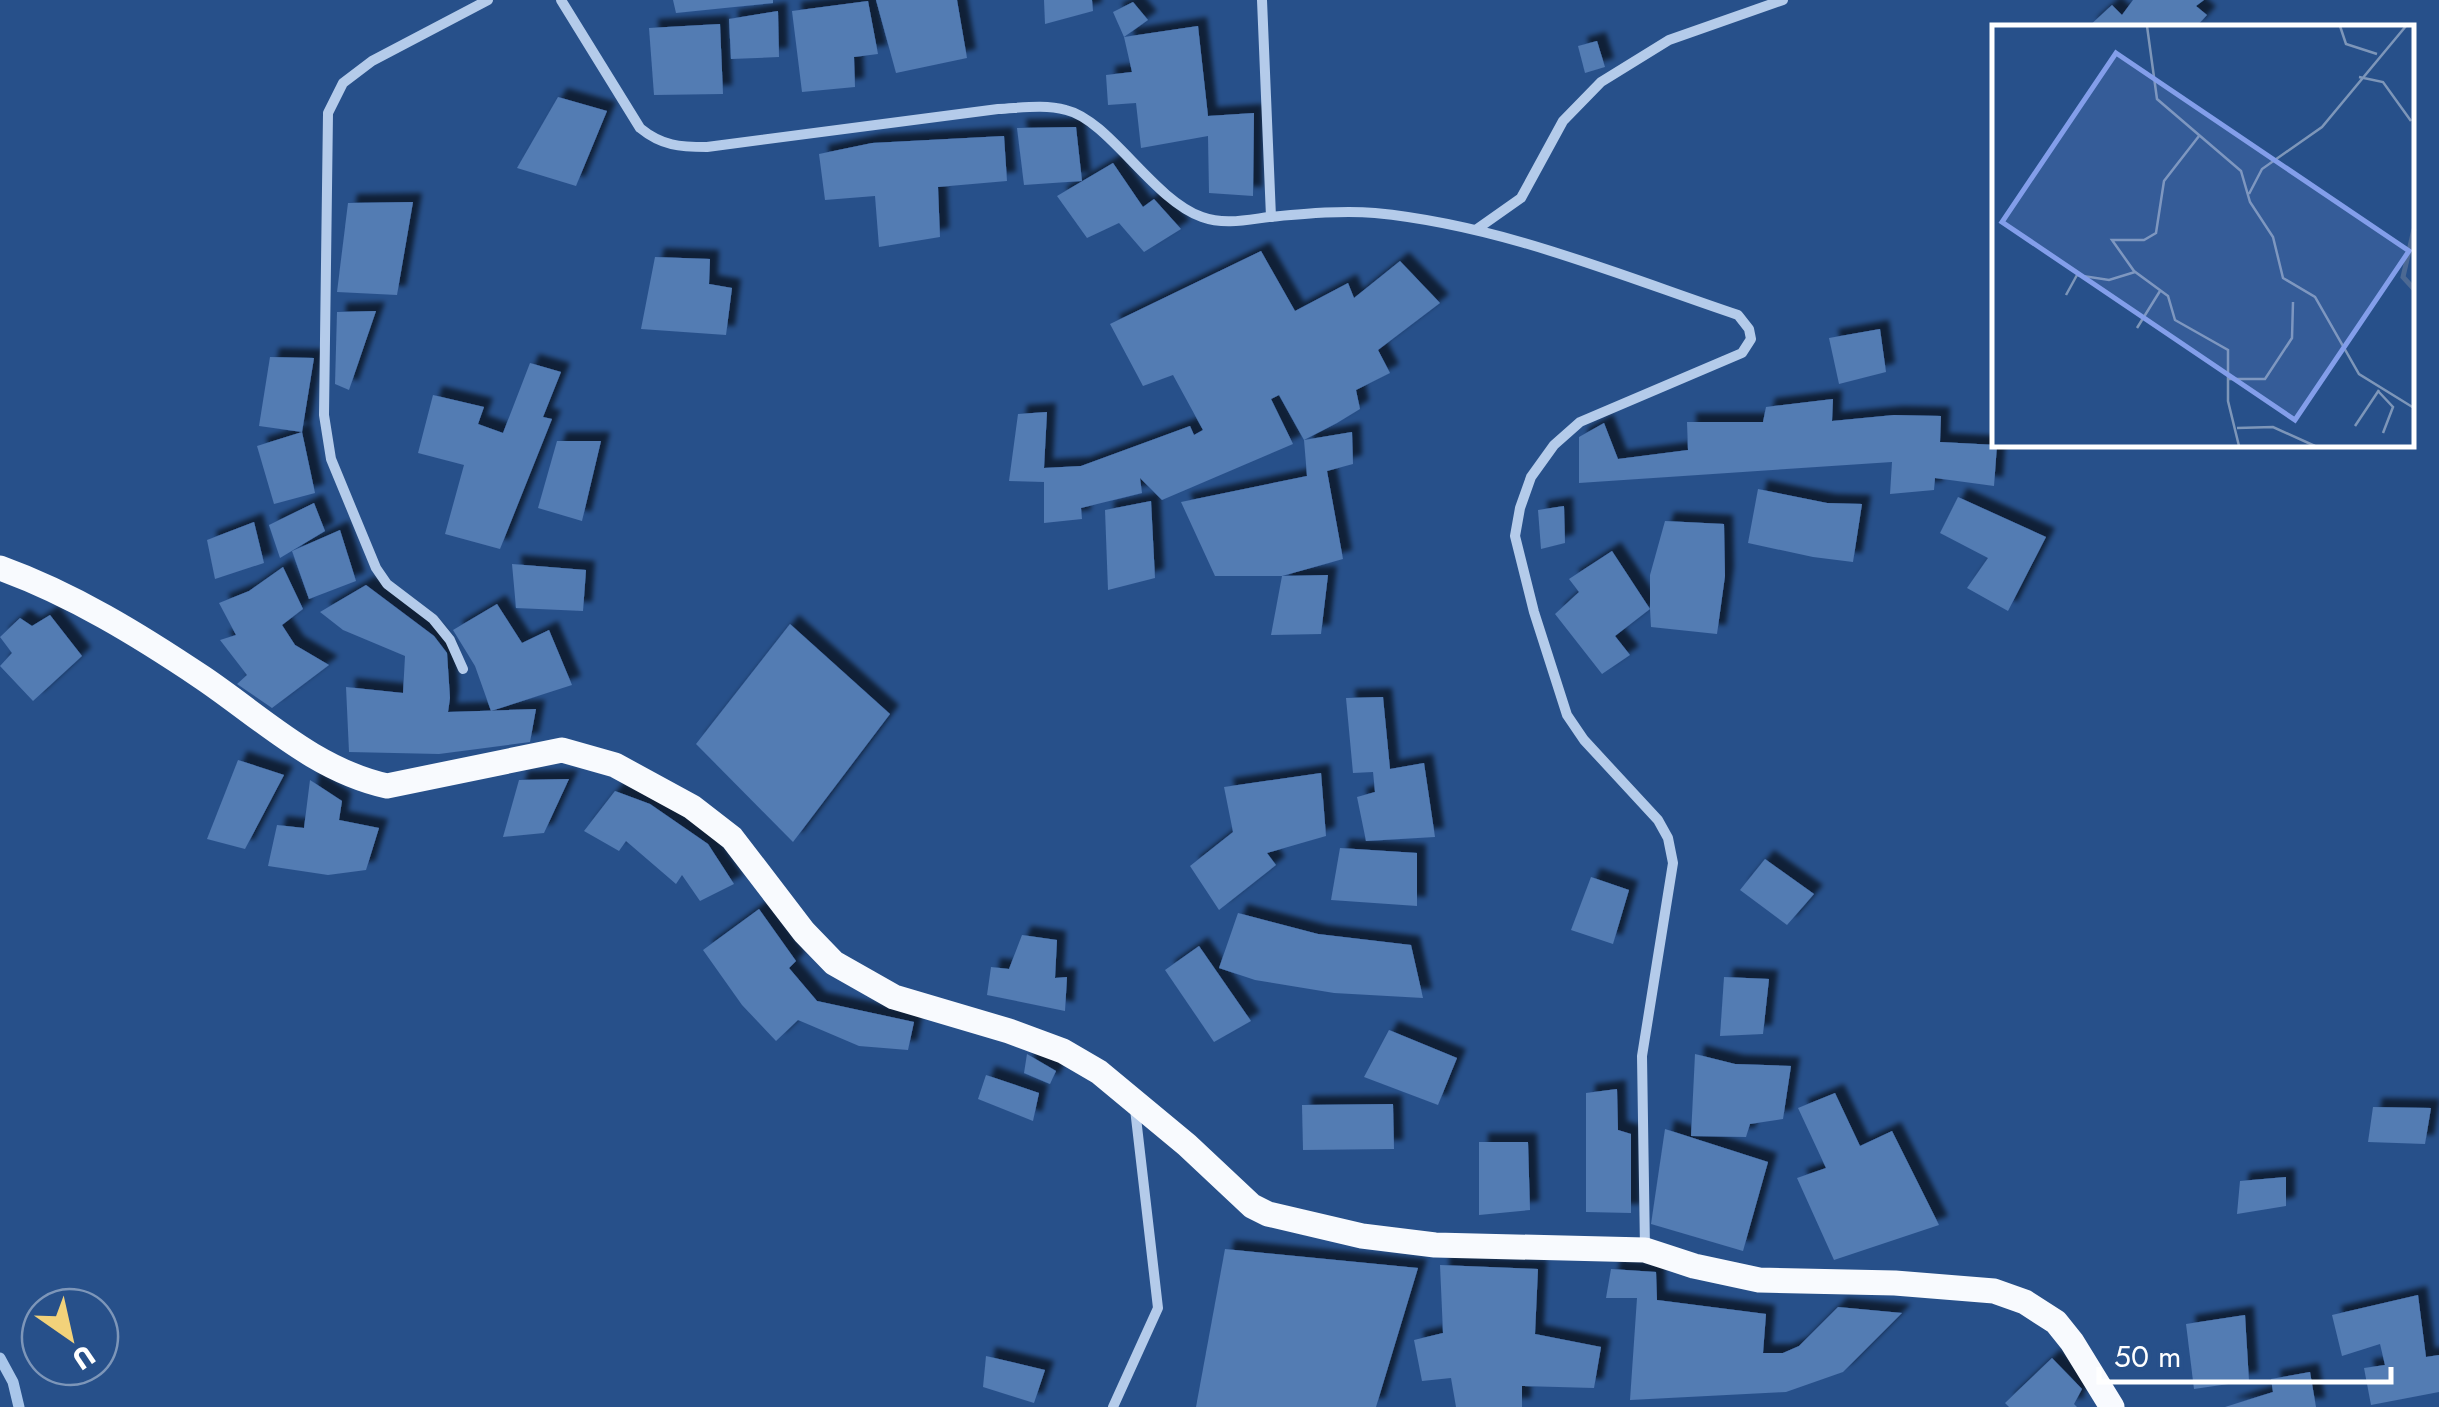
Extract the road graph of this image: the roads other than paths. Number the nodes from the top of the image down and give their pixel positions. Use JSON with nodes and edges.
{"nodes":[{"id":1,"x":488,"y":0,"type":"edge"},
{"id":2,"x":562,"y":0,"type":"edge"},
{"id":3,"x":1262,"y":0,"type":"edge"},
{"id":4,"x":1783,"y":0,"type":"edge"},
{"id":5,"x":1271,"y":217,"type":"junction"},
{"id":6,"x":1477,"y":229,"type":"junction"},
{"id":7,"x":0,"y":568,"type":"edge"},
{"id":8,"x":463,"y":669,"type":"dead end"},
{"id":9,"x":1134,"y":1098,"type":"junction"},
{"id":10,"x":1645,"y":1250,"type":"junction"},
{"id":11,"x":1113,"y":1407,"type":"edge"},
{"id":12,"x":2112,"y":1407,"type":"edge"}],
"edges":[{"from":1,"to":8,"type":"street"},
{"from":2,"to":5,"type":"street"},
{"from":3,"to":5,"type":"street"},
{"from":4,"to":6,"type":"street"},
{"from":5,"to":6,"type":"street"},
{"from":6,"to":10,"type":"street"},
{"from":7,"to":9,"type":"main road"},
{"from":9,"to":10,"type":"main road"},
{"from":9,"to":11,"type":"street"},
{"from":10,"to":12,"type":"main road"}]}
